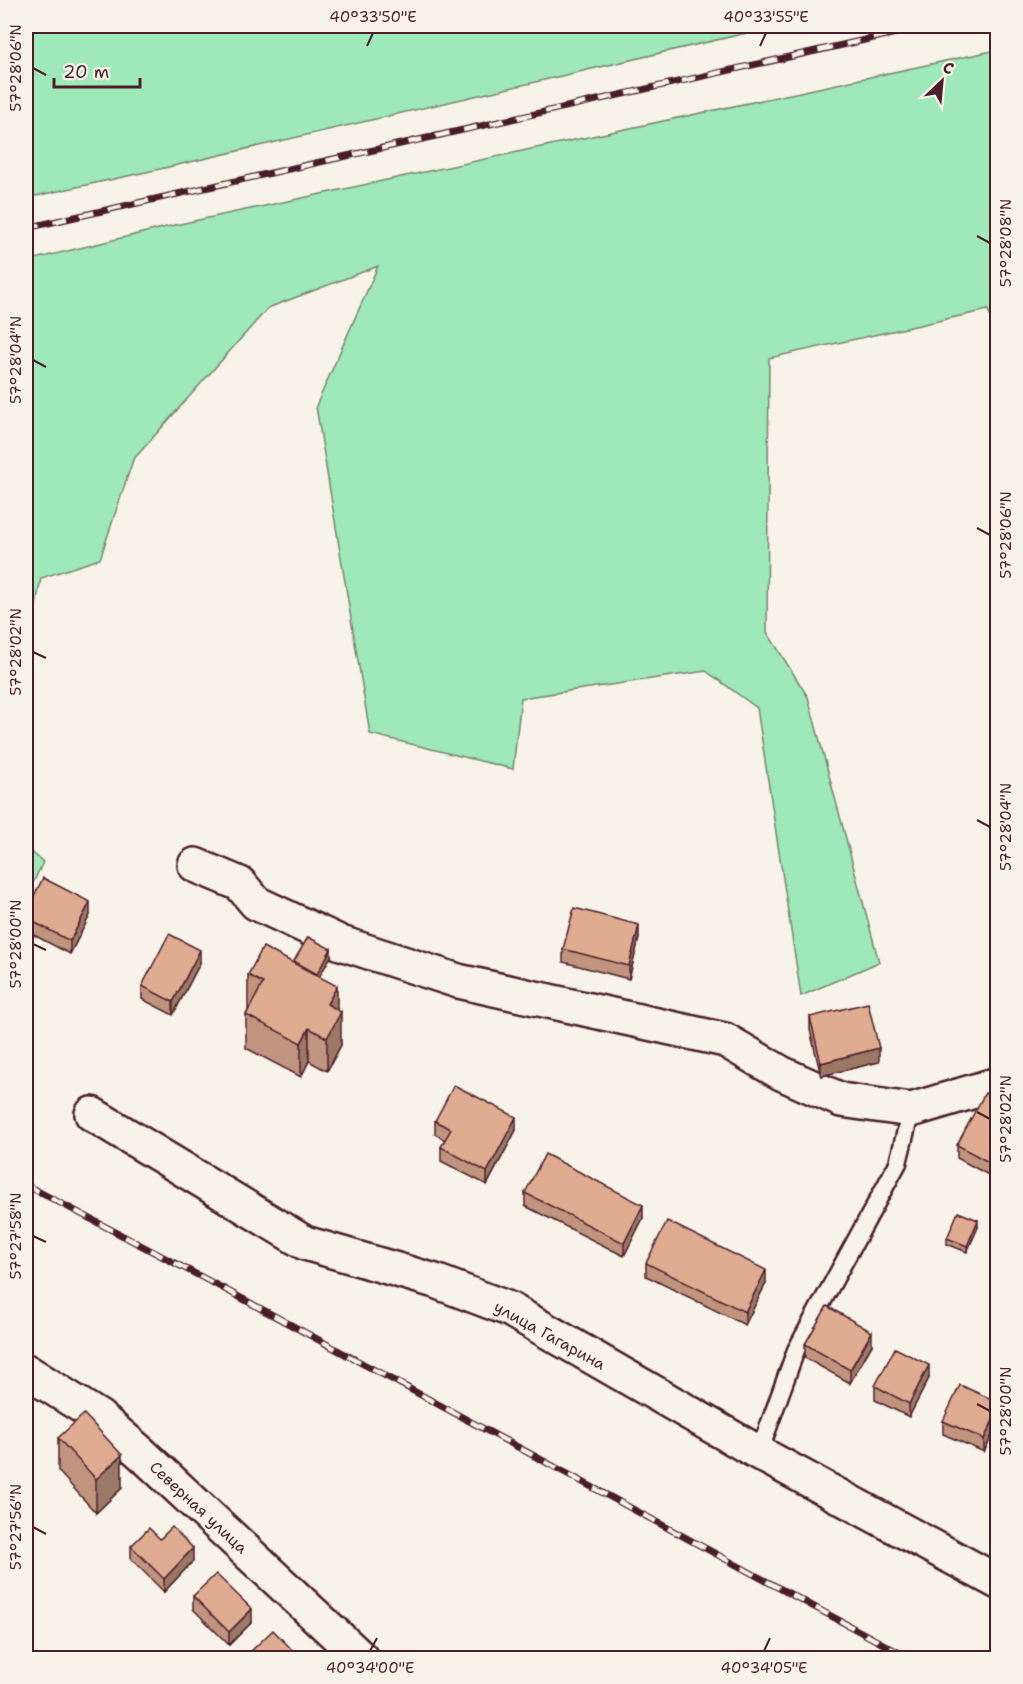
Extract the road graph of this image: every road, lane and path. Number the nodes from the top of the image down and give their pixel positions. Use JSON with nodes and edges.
{"nodes":[{"id":1,"x":195,"y":865,"type":"dead end"},
{"id":2,"x":998,"y":1084,"type":"edge"},
{"id":3,"x":911,"y":1110,"type":"junction"},
{"id":4,"x":92,"y":1114,"type":"dead end"},
{"id":5,"x":26,"y":1371,"type":"edge"},
{"id":6,"x":759,"y":1453,"type":"junction"},
{"id":7,"x":998,"y":1582,"type":"edge"},
{"id":8,"x":361,"y":1659,"type":"edge"}],
"edges":[{"from":1,"to":3,"type":"street"},
{"from":2,"to":3,"type":"street"},
{"from":3,"to":6,"type":"lane"},
{"from":4,"to":6,"type":"street","name":"улица Гагарина"},
{"from":5,"to":8,"type":"street","name":"Северная улица"},
{"from":6,"to":7,"type":"street","name":"улица Гагарина"}]}
